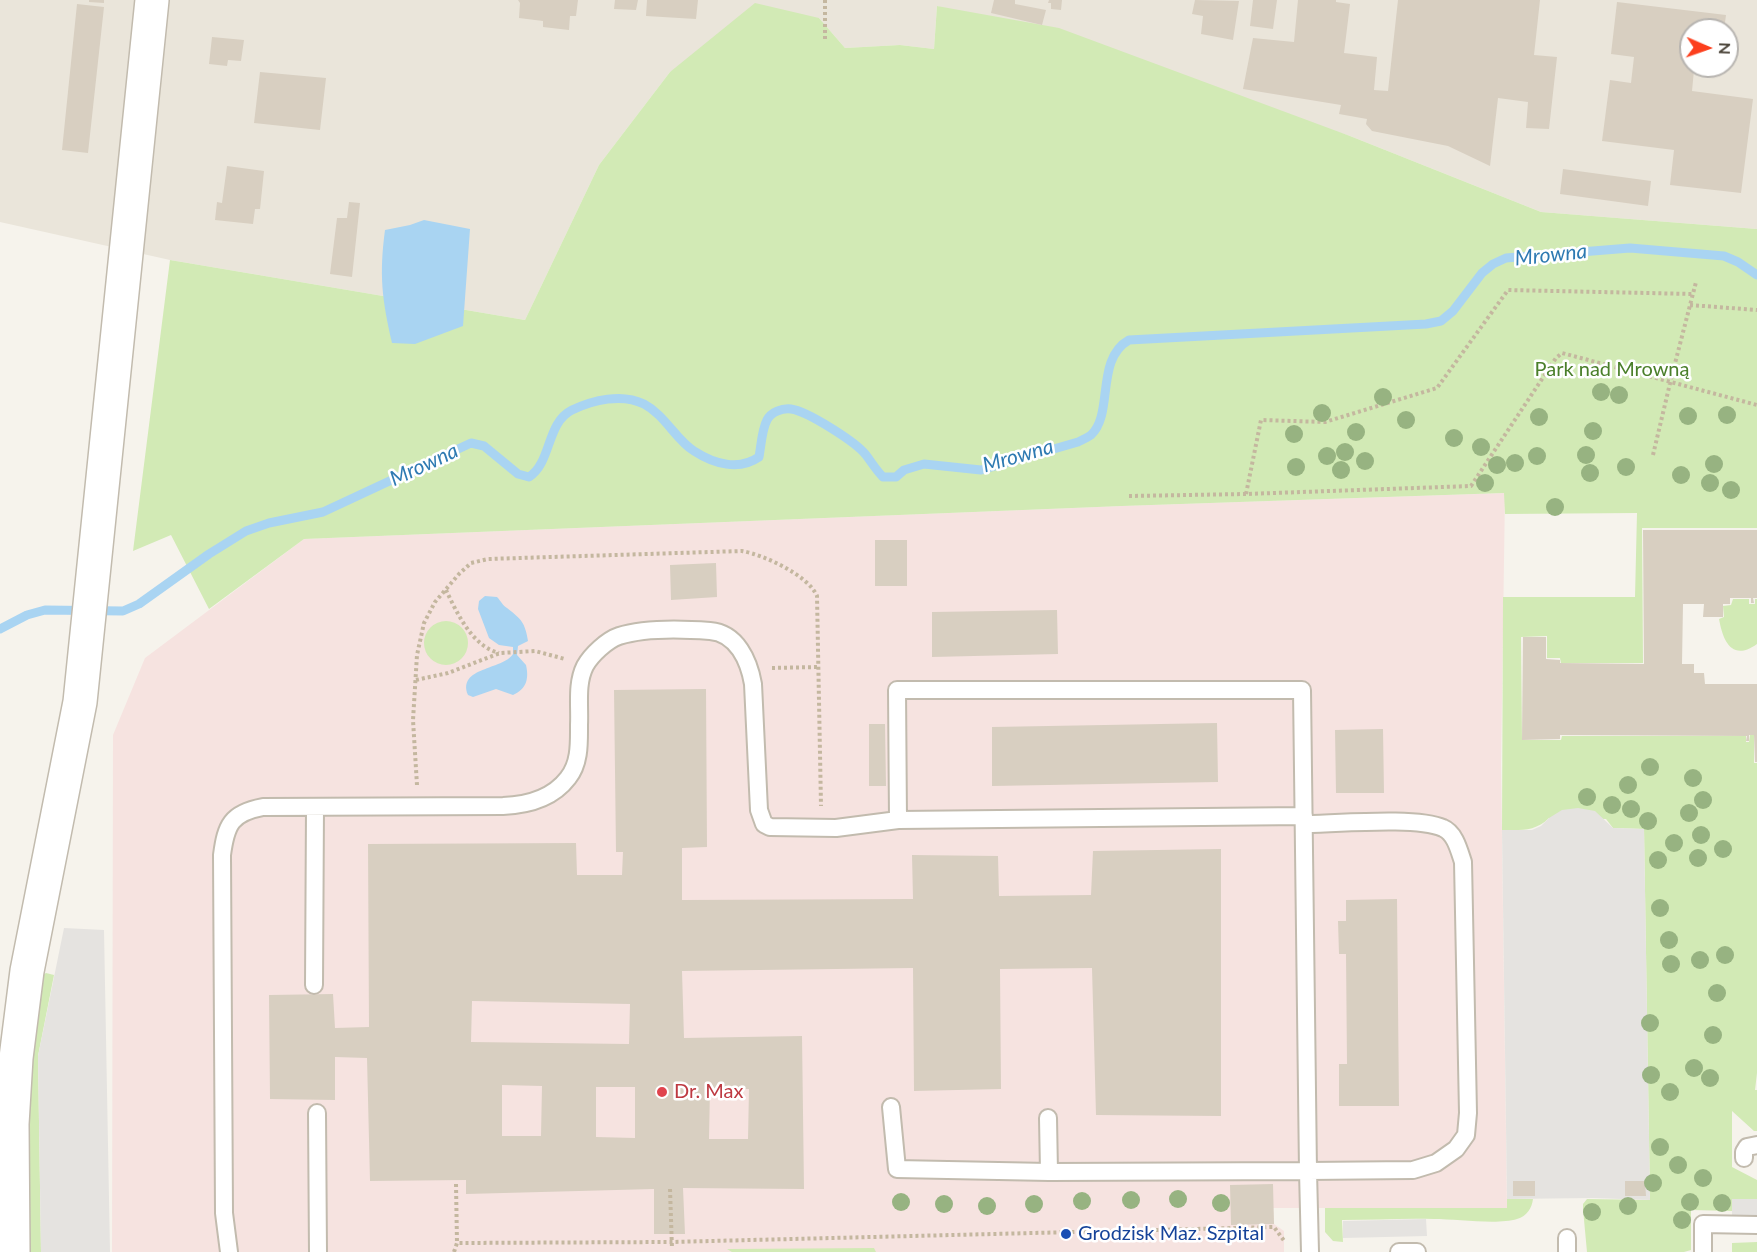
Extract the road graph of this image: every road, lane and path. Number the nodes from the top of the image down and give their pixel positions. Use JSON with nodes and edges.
{"nodes":[{"id":1,"x":152,"y":0,"type":"edge"},
{"id":2,"x":825,"y":0,"type":"edge"},
{"id":3,"x":825,"y":42,"type":"dead end"},
{"id":4,"x":1696,"y":282,"type":"dead end"},
{"id":5,"x":1693,"y":294,"type":"junction"},
{"id":6,"x":1690,"y":305,"type":"junction"},
{"id":7,"x":1757,"y":310,"type":"edge"},
{"id":8,"x":1670,"y":381,"type":"junction"},
{"id":9,"x":1757,"y":405,"type":"edge"},
{"id":10,"x":1653,"y":455,"type":"dead end"},
{"id":11,"x":1246,"y":494,"type":"junction"},
{"id":12,"x":1129,"y":496,"type":"dead end"},
{"id":13,"x":445,"y":590,"type":"junction"},
{"id":14,"x":500,"y":653,"type":"junction"},
{"id":15,"x":585,"y":666,"type":"junction"},
{"id":16,"x":819,"y":667,"type":"junction"},
{"id":17,"x":750,"y":668,"type":"junction"},
{"id":18,"x":416,"y":680,"type":"junction"},
{"id":19,"x":418,"y":807,"type":"junction"},
{"id":20,"x":315,"y":808,"type":"junction"},
{"id":21,"x":898,"y":820,"type":"junction"},
{"id":22,"x":1304,"y":820,"type":"junction"},
{"id":23,"x":821,"y":828,"type":"junction"},
{"id":24,"x":314,"y":985,"type":"dead end"},
{"id":25,"x":891,"y":1107,"type":"dead end"},
{"id":26,"x":317,"y":1113,"type":"dead end"},
{"id":27,"x":1048,"y":1118,"type":"dead end"},
{"id":28,"x":1757,"y":1145,"type":"edge"},
{"id":29,"x":1744,"y":1158,"type":"dead end"},
{"id":30,"x":1308,"y":1171,"type":"junction"},
{"id":31,"x":1049,"y":1172,"type":"junction"},
{"id":32,"x":456,"y":1184,"type":"dead end"},
{"id":33,"x":670,"y":1189,"type":"dead end"},
{"id":34,"x":1757,"y":1225,"type":"edge"},
{"id":35,"x":671,"y":1242,"type":"junction"},
{"id":36,"x":457,"y":1243,"type":"junction"},
{"id":37,"x":1290,"y":1248,"type":"dead end"},
{"id":38,"x":672,"y":1249,"type":"dead end"},
{"id":39,"x":13,"y":1252,"type":"edge"},
{"id":40,"x":229,"y":1252,"type":"edge"},
{"id":41,"x":318,"y":1252,"type":"edge"},
{"id":42,"x":454,"y":1252,"type":"edge"},
{"id":43,"x":1310,"y":1252,"type":"edge"},
{"id":44,"x":1399,"y":1252,"type":"edge"},
{"id":45,"x":1417,"y":1252,"type":"edge"},
{"id":46,"x":1703,"y":1252,"type":"edge"}],
"edges":[{"from":1,"to":39,"type":"street"},
{"from":2,"to":3,"type":"path"},
{"from":4,"to":5,"type":"path"},
{"from":5,"to":6,"type":"path"},
{"from":5,"to":11,"type":"path"},
{"from":6,"to":7,"type":"path"},
{"from":6,"to":8,"type":"path"},
{"from":8,"to":9,"type":"path"},
{"from":8,"to":10,"type":"path"},
{"from":8,"to":11,"type":"path"},
{"from":11,"to":12,"type":"path"},
{"from":13,"to":14,"type":"path"},
{"from":13,"to":16,"type":"path"},
{"from":13,"to":18,"type":"path"},
{"from":14,"to":15,"type":"path"},
{"from":14,"to":18,"type":"path"},
{"from":15,"to":17,"type":"lane"},
{"from":15,"to":19,"type":"lane"},
{"from":16,"to":17,"type":"path"},
{"from":16,"to":23,"type":"path"},
{"from":17,"to":23,"type":"lane"},
{"from":18,"to":19,"type":"path"},
{"from":19,"to":20,"type":"lane"},
{"from":20,"to":24,"type":"lane"},
{"from":20,"to":40,"type":"lane"},
{"from":21,"to":22,"type":"lane"},
{"from":21,"to":22,"type":"lane"},
{"from":21,"to":23,"type":"lane"},
{"from":22,"to":30,"type":"lane"},
{"from":22,"to":30,"type":"lane"},
{"from":25,"to":31,"type":"lane"},
{"from":26,"to":41,"type":"lane"},
{"from":27,"to":31,"type":"lane"},
{"from":28,"to":29,"type":"lane"},
{"from":30,"to":31,"type":"lane"},
{"from":30,"to":43,"type":"lane"},
{"from":32,"to":36,"type":"path"},
{"from":33,"to":35,"type":"path"},
{"from":34,"to":46,"type":"lane"},
{"from":35,"to":36,"type":"path"},
{"from":35,"to":37,"type":"path"},
{"from":35,"to":38,"type":"path"},
{"from":36,"to":42,"type":"path"},
{"from":44,"to":45,"type":"lane"}]}
